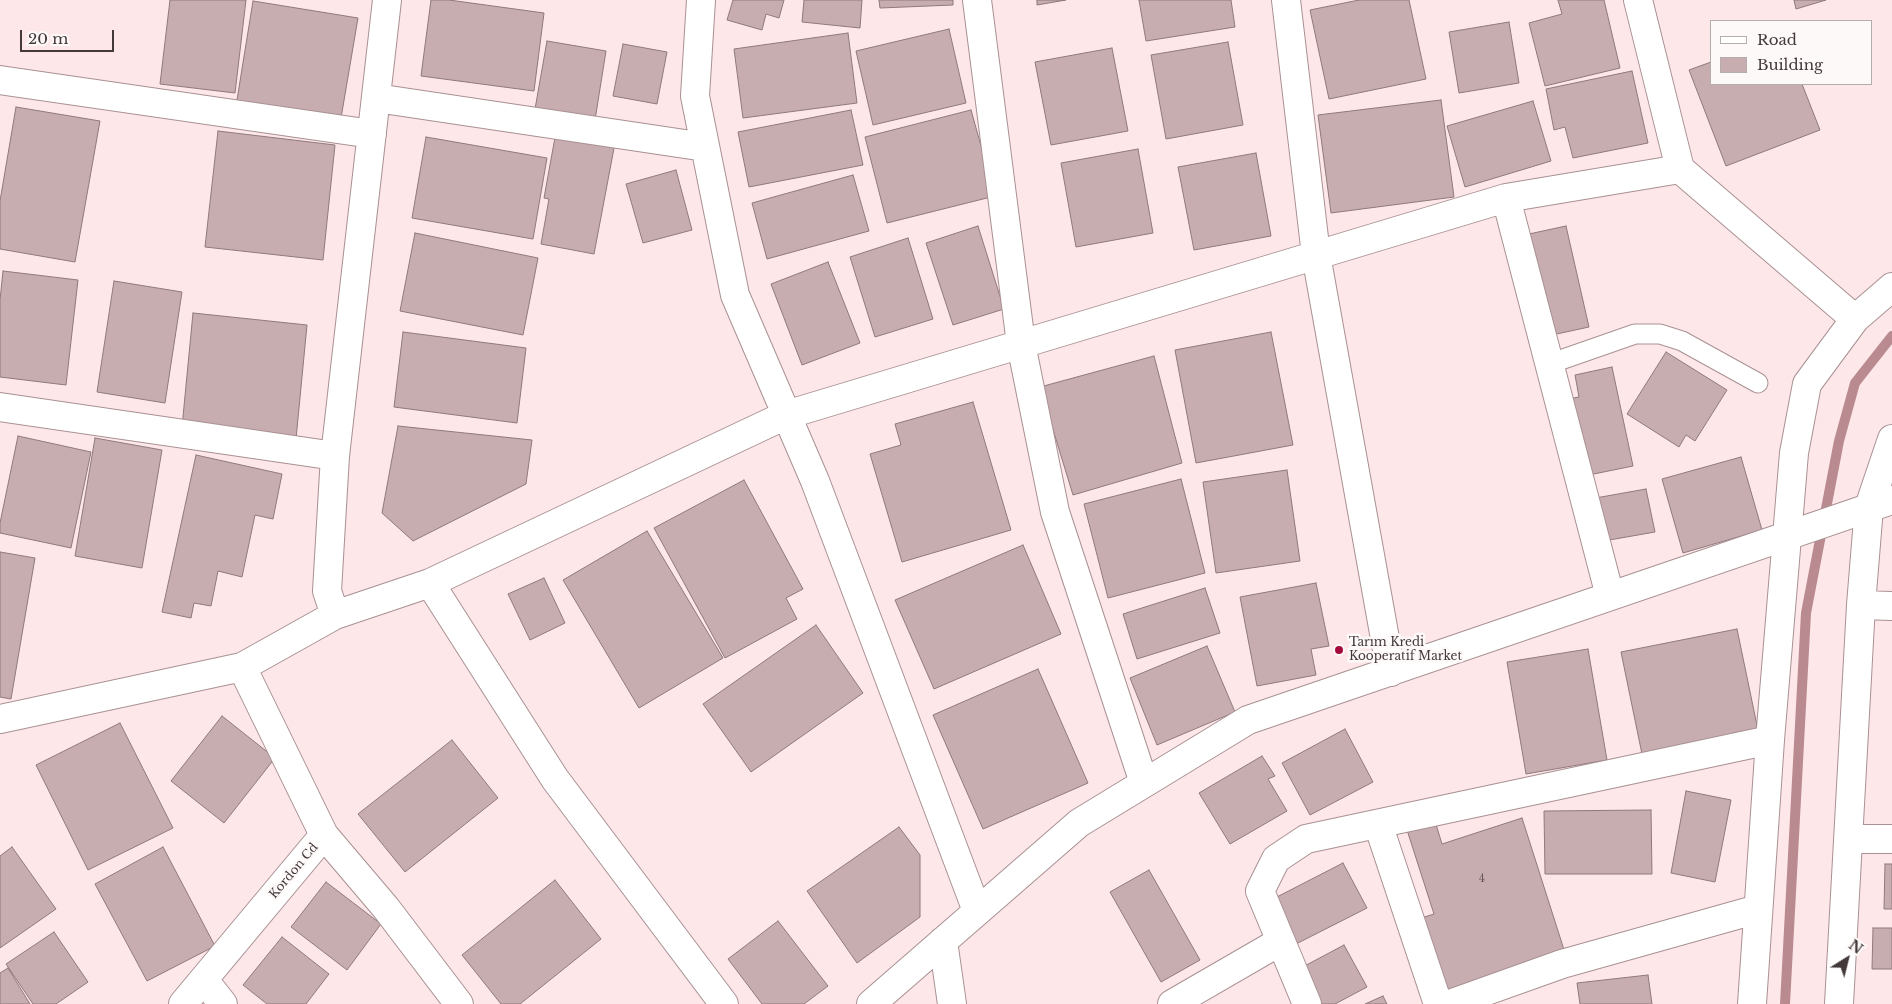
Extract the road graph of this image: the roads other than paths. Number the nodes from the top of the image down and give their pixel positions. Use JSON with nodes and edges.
{"nodes":[{"id":1,"x":387,"y":0,"type":"edge"},
{"id":2,"x":701,"y":0,"type":"edge"},
{"id":3,"x":977,"y":0,"type":"edge"},
{"id":4,"x":1286,"y":0,"type":"edge"},
{"id":5,"x":1638,"y":0,"type":"edge"},
{"id":6,"x":0,"y":80,"type":"edge"},
{"id":7,"x":376,"y":98,"type":"junction"},
{"id":8,"x":372,"y":134,"type":"junction"},
{"id":9,"x":705,"y":147,"type":"junction"},
{"id":10,"x":1680,"y":168,"type":"junction"},
{"id":11,"x":1506,"y":198,"type":"junction"},
{"id":12,"x":1316,"y":255,"type":"junction"},
{"id":13,"x":1892,"y":287,"type":"edge"},
{"id":14,"x":1855,"y":319,"type":"junction"},
{"id":15,"x":1021,"y":344,"type":"junction"},
{"id":16,"x":1549,"y":364,"type":"junction"},
{"id":17,"x":1758,"y":383,"type":"dead end"},
{"id":18,"x":0,"y":408,"type":"edge"},
{"id":19,"x":786,"y":415,"type":"junction"},
{"id":20,"x":1892,"y":439,"type":"edge"},
{"id":21,"x":335,"y":456,"type":"junction"},
{"id":22,"x":1872,"y":506,"type":"edge"},
{"id":23,"x":1796,"y":532,"type":"junction"},
{"id":24,"x":430,"y":583,"type":"junction"},
{"id":25,"x":1610,"y":596,"type":"junction"},
{"id":26,"x":1861,"y":605,"type":"junction"},
{"id":27,"x":1892,"y":606,"type":"edge"},
{"id":28,"x":335,"y":615,"type":"junction"},
{"id":29,"x":242,"y":667,"type":"junction"},
{"id":30,"x":1391,"y":672,"type":"junction"},
{"id":31,"x":0,"y":719,"type":"edge"},
{"id":32,"x":1770,"y":740,"type":"junction"},
{"id":33,"x":1144,"y":783,"type":"junction"},
{"id":34,"x":1378,"y":824,"type":"junction"},
{"id":35,"x":324,"y":835,"type":"junction"},
{"id":36,"x":1892,"y":839,"type":"edge"},
{"id":37,"x":1848,"y":840,"type":"junction"},
{"id":38,"x":1758,"y":910,"type":"junction"},
{"id":39,"x":977,"y":911,"type":"junction"},
{"id":40,"x":1281,"y":941,"type":"junction"},
{"id":41,"x":943,"y":942,"type":"junction"},
{"id":42,"x":204,"y":980,"type":"junction"},
{"id":43,"x":183,"y":1004,"type":"edge"},
{"id":44,"x":223,"y":1004,"type":"edge"},
{"id":45,"x":459,"y":1004,"type":"edge"},
{"id":46,"x":724,"y":1004,"type":"edge"},
{"id":47,"x":871,"y":1004,"type":"edge"},
{"id":48,"x":952,"y":1004,"type":"edge"},
{"id":49,"x":1172,"y":1004,"type":"edge"},
{"id":50,"x":1307,"y":1004,"type":"edge"},
{"id":51,"x":1438,"y":1004,"type":"edge"},
{"id":52,"x":1450,"y":1004,"type":"edge"},
{"id":53,"x":1752,"y":1004,"type":"edge"},
{"id":54,"x":1839,"y":1004,"type":"edge"}],
"edges":[{"from":1,"to":7,"type":"street"},
{"from":2,"to":9,"type":"street"},
{"from":3,"to":15,"type":"street"},
{"from":4,"to":12,"type":"street"},
{"from":5,"to":10,"type":"street"},
{"from":6,"to":8,"type":"street"},
{"from":7,"to":8,"type":"street"},
{"from":7,"to":9,"type":"street"},
{"from":8,"to":21,"type":"street"},
{"from":9,"to":19,"type":"street"},
{"from":10,"to":11,"type":"street"},
{"from":10,"to":14,"type":"street"},
{"from":11,"to":12,"type":"street"},
{"from":11,"to":16,"type":"street"},
{"from":12,"to":15,"type":"street"},
{"from":12,"to":30,"type":"street"},
{"from":13,"to":14,"type":"street"},
{"from":14,"to":23,"type":"street"},
{"from":15,"to":19,"type":"street"},
{"from":15,"to":33,"type":"street"},
{"from":16,"to":17,"type":"lane"},
{"from":16,"to":25,"type":"street"},
{"from":18,"to":21,"type":"street"},
{"from":19,"to":24,"type":"street"},
{"from":19,"to":39,"type":"street"},
{"from":20,"to":22,"type":"street"},
{"from":21,"to":28,"type":"street"},
{"from":22,"to":23,"type":"street"},
{"from":22,"to":26,"type":"street"},
{"from":23,"to":25,"type":"street"},
{"from":23,"to":32,"type":"street"},
{"from":24,"to":28,"type":"street"},
{"from":24,"to":46,"type":"street"},
{"from":25,"to":30,"type":"street"},
{"from":26,"to":27,"type":"street"},
{"from":26,"to":37,"type":"street"},
{"from":28,"to":29,"type":"street"},
{"from":29,"to":31,"type":"street"},
{"from":29,"to":35,"type":"street"},
{"from":30,"to":33,"type":"street"},
{"from":32,"to":34,"type":"street"},
{"from":32,"to":38,"type":"street"},
{"from":33,"to":39,"type":"street"},
{"from":34,"to":40,"type":"street"},
{"from":34,"to":51,"type":"street"},
{"from":35,"to":42,"type":"street","name":"Kordon Cd"},
{"from":35,"to":45,"type":"street","name":"Kordon Cd"},
{"from":36,"to":37,"type":"street"},
{"from":37,"to":54,"type":"street"},
{"from":38,"to":52,"type":"street"},
{"from":38,"to":53,"type":"street"},
{"from":39,"to":41,"type":"street"},
{"from":40,"to":49,"type":"street"},
{"from":40,"to":50,"type":"street"},
{"from":41,"to":47,"type":"street"},
{"from":41,"to":48,"type":"street"},
{"from":42,"to":43,"type":"street","name":"Kordon Cd"},
{"from":42,"to":44,"type":"street"}]}
